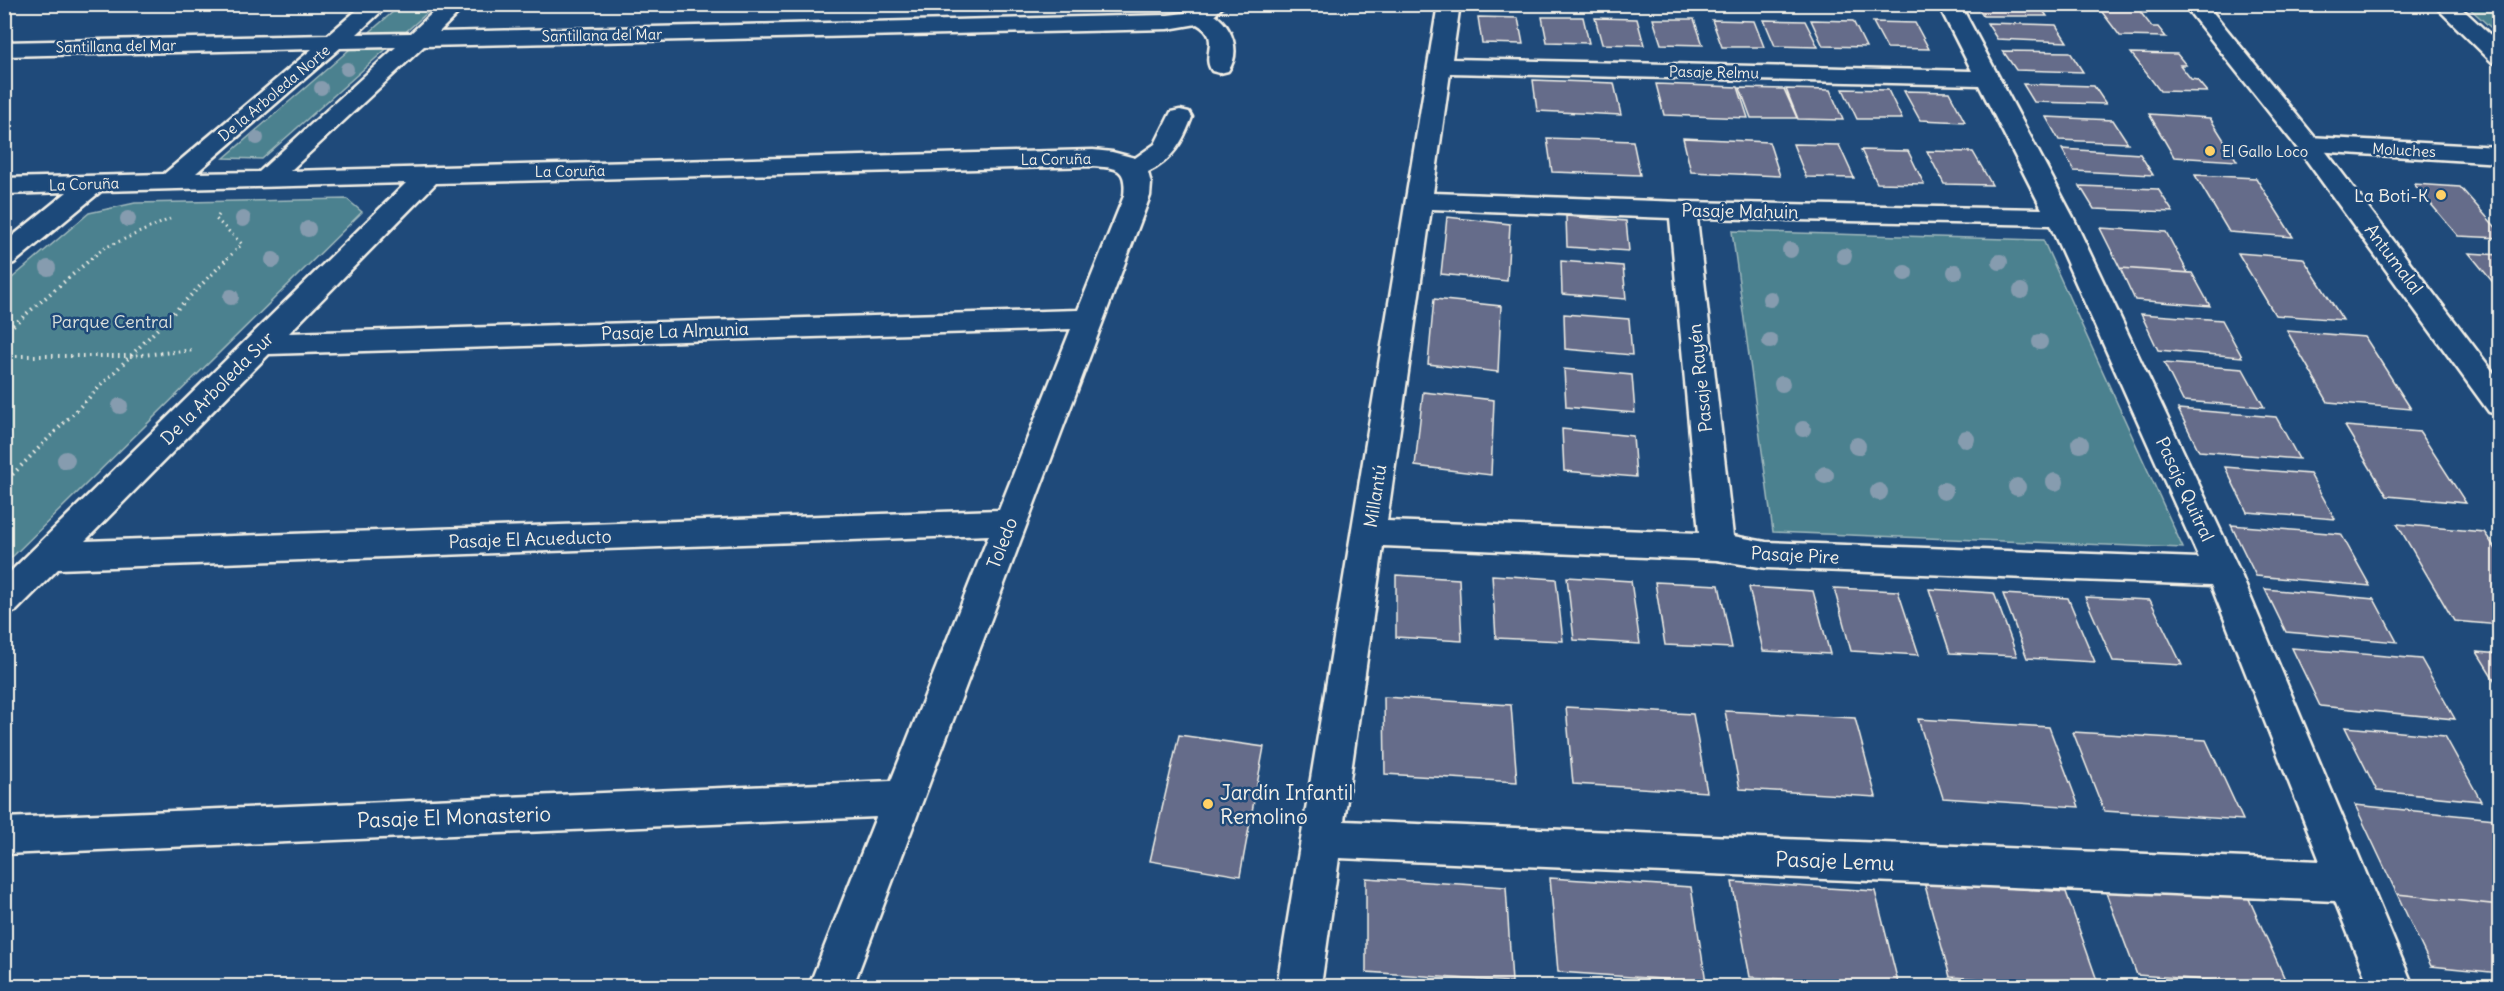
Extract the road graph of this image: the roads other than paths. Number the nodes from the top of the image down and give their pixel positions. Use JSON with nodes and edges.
{"nodes":[{"id":1,"x":378,"y":4,"type":"edge"},
{"id":2,"x":456,"y":4,"type":"edge"},
{"id":3,"x":1449,"y":4,"type":"edge"},
{"id":4,"x":1949,"y":4,"type":"edge"},
{"id":5,"x":2194,"y":4,"type":"edge"},
{"id":6,"x":2444,"y":4,"type":"edge"},
{"id":7,"x":1207,"y":10,"type":"edge"},
{"id":8,"x":418,"y":39,"type":"junction"},
{"id":9,"x":334,"y":41,"type":"junction"},
{"id":10,"x":2494,"y":48,"type":"edge"},
{"id":11,"x":4,"y":49,"type":"edge"},
{"id":12,"x":1220,"y":66,"type":"dead end"},
{"id":13,"x":1440,"y":66,"type":"junction"},
{"id":14,"x":1987,"y":78,"type":"junction"},
{"id":15,"x":1180,"y":117,"type":"dead end"},
{"id":16,"x":2308,"y":145,"type":"junction"},
{"id":17,"x":2499,"y":154,"type":"edge"},
{"id":18,"x":1133,"y":169,"type":"junction"},
{"id":19,"x":429,"y":175,"type":"junction"},
{"id":20,"x":254,"y":179,"type":"junction"},
{"id":21,"x":170,"y":182,"type":"junction"},
{"id":22,"x":94,"y":183,"type":"junction"},
{"id":23,"x":4,"y":186,"type":"edge"},
{"id":24,"x":1420,"y":201,"type":"junction"},
{"id":25,"x":1683,"y":210,"type":"junction"},
{"id":26,"x":2060,"y":217,"type":"junction"},
{"id":27,"x":4,"y":257,"type":"edge"},
{"id":28,"x":1089,"y":319,"type":"junction"},
{"id":29,"x":261,"y":344,"type":"junction"},
{"id":30,"x":2499,"y":404,"type":"edge"},
{"id":31,"x":1010,"y":522,"type":"junction"},
{"id":32,"x":1369,"y":533,"type":"junction"},
{"id":33,"x":1717,"y":547,"type":"junction"},
{"id":34,"x":49,"y":556,"type":"junction"},
{"id":35,"x":2223,"y":572,"type":"junction"},
{"id":36,"x":4,"y":601,"type":"edge"},
{"id":37,"x":904,"y":798,"type":"junction"},
{"id":38,"x":4,"y":836,"type":"edge"},
{"id":39,"x":1322,"y":839,"type":"junction"},
{"id":40,"x":2349,"y":882,"type":"junction"},
{"id":41,"x":831,"y":987,"type":"edge"},
{"id":42,"x":1299,"y":987,"type":"edge"},
{"id":43,"x":2391,"y":987,"type":"edge"}],
"edges":[{"from":1,"to":9,"type":"street","name":"De la Arboleda Norte"},
{"from":2,"to":8,"type":"street"},
{"from":3,"to":13,"type":"street","name":"Millantú"},
{"from":4,"to":14,"type":"street","name":"Pasaje Quitral"},
{"from":5,"to":16,"type":"street","name":"Antumalal"},
{"from":6,"to":10,"type":"street"},
{"from":7,"to":8,"type":"street","name":"Santillana del Mar"},
{"from":7,"to":12,"type":"street"},
{"from":8,"to":9,"type":"street","name":"Santillana del Mar"},
{"from":8,"to":20,"type":"street"},
{"from":9,"to":11,"type":"street","name":"Santillana del Mar"},
{"from":9,"to":21,"type":"street","name":"De la Arboleda Norte"},
{"from":13,"to":14,"type":"street","name":"Pasaje Relmu"},
{"from":13,"to":24,"type":"street","name":"Millantú"},
{"from":14,"to":26,"type":"street","name":"Pasaje Quitral"},
{"from":15,"to":18,"type":"street"},
{"from":16,"to":17,"type":"street","name":"Moluches"},
{"from":16,"to":30,"type":"street","name":"Antumalal"},
{"from":18,"to":19,"type":"street","name":"La Coruña"},
{"from":18,"to":28,"type":"street","name":"Toledo"},
{"from":19,"to":20,"type":"street","name":"La Coruña"},
{"from":19,"to":29,"type":"street","name":"De la Arboleda Sur"},
{"from":20,"to":21,"type":"street","name":"La Coruña"},
{"from":21,"to":22,"type":"street","name":"La Coruña"},
{"from":22,"to":23,"type":"street","name":"La Coruña"},
{"from":22,"to":27,"type":"street"},
{"from":24,"to":25,"type":"street","name":"Pasaje Mahuin"},
{"from":24,"to":32,"type":"street","name":"Millantú"},
{"from":25,"to":26,"type":"street","name":"Pasaje Mahuin"},
{"from":25,"to":33,"type":"street","name":"Pasaje Rayén"},
{"from":26,"to":35,"type":"street","name":"Pasaje Quitral"},
{"from":28,"to":29,"type":"street","name":"Pasaje La Almunia"},
{"from":28,"to":31,"type":"street","name":"Toledo"},
{"from":29,"to":34,"type":"street","name":"De la Arboleda Sur"},
{"from":31,"to":34,"type":"street","name":"Pasaje El Acueducto"},
{"from":31,"to":37,"type":"street","name":"Toledo"},
{"from":32,"to":33,"type":"street","name":"Pasaje Pire"},
{"from":32,"to":39,"type":"street","name":"Millantú"},
{"from":33,"to":35,"type":"street","name":"Pasaje Pire"},
{"from":34,"to":36,"type":"street","name":"De la Arboleda Sur"},
{"from":35,"to":40,"type":"street","name":"Pasaje Quitral"},
{"from":37,"to":38,"type":"street","name":"Pasaje El Monasterio"},
{"from":37,"to":41,"type":"street","name":"Toledo"},
{"from":39,"to":40,"type":"street","name":"Pasaje Lemu"},
{"from":39,"to":42,"type":"street","name":"Millantú"},
{"from":40,"to":43,"type":"street","name":"Pasaje Quitral"}]}
